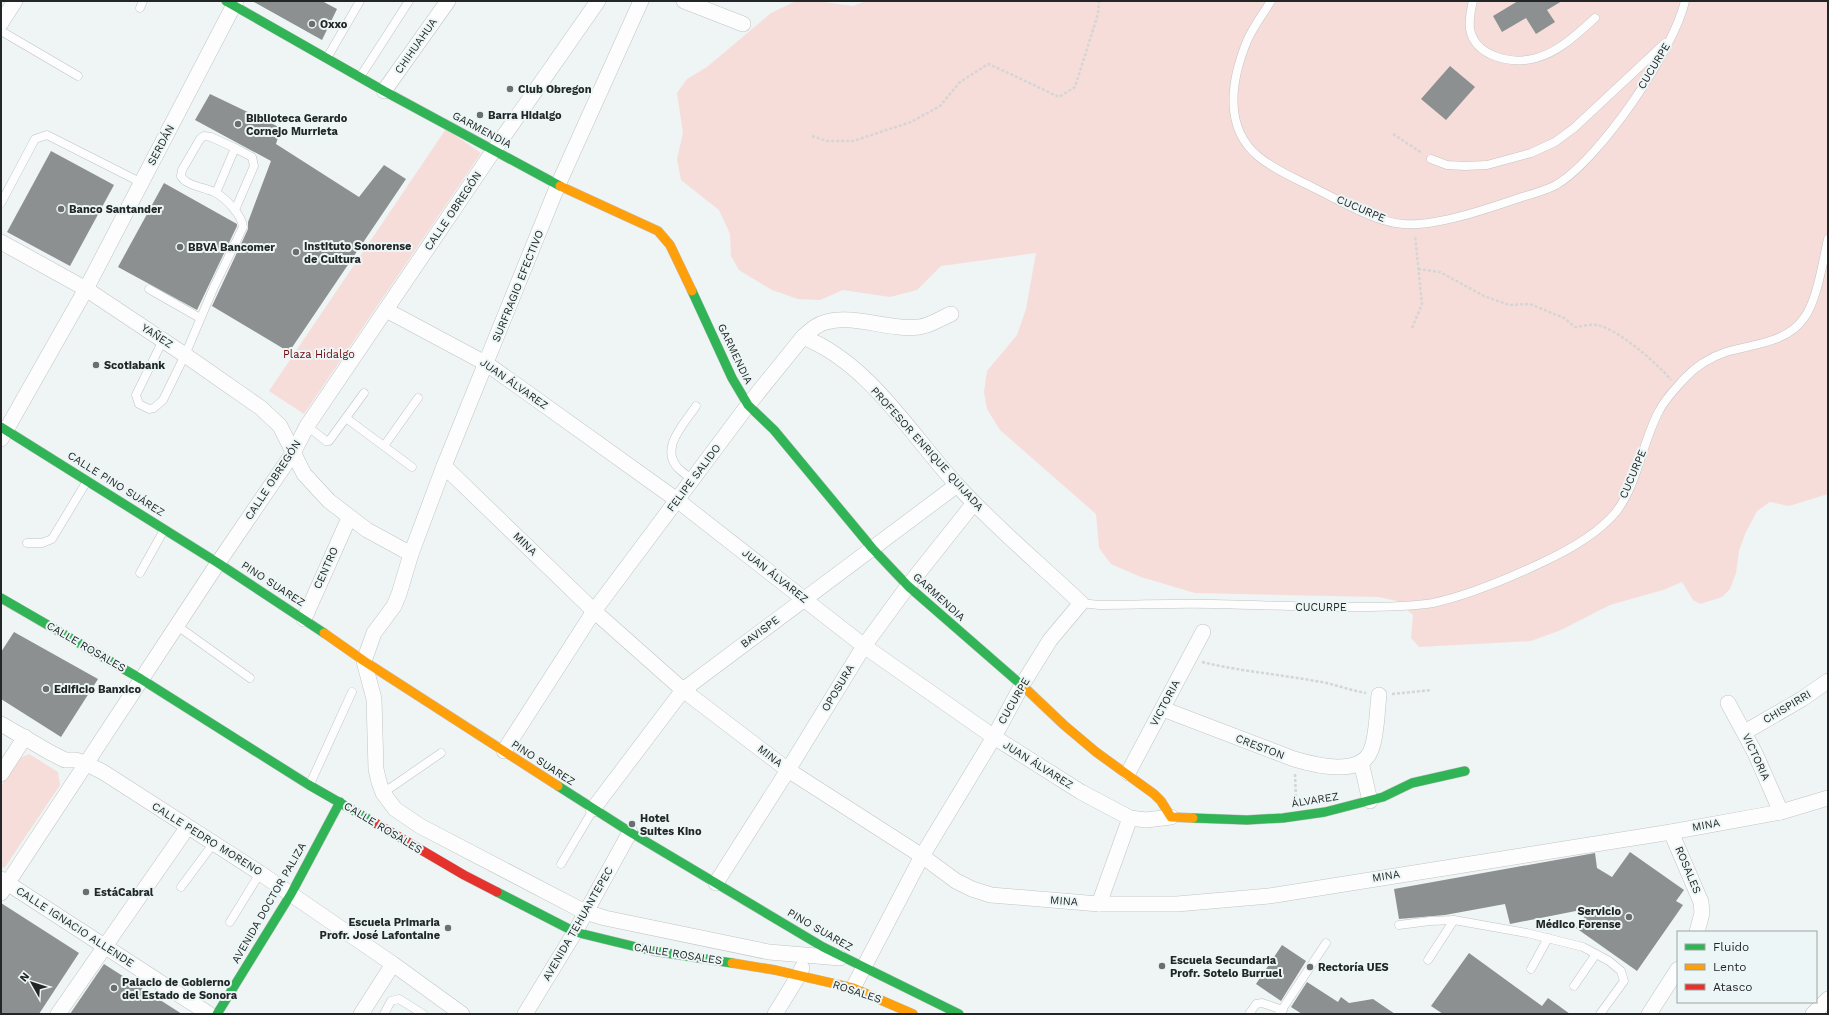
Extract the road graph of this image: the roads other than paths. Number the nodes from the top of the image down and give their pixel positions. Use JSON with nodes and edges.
{"nodes":[{"id":1,"x":15,"y":1,"type":"edge"},
{"id":2,"x":360,"y":1,"type":"edge"},
{"id":3,"x":409,"y":1,"type":"edge"},
{"id":4,"x":448,"y":1,"type":"edge"},
{"id":5,"x":598,"y":1,"type":"edge"},
{"id":6,"x":641,"y":1,"type":"edge"},
{"id":7,"x":684,"y":1,"type":"edge"},
{"id":8,"x":1271,"y":1,"type":"edge"},
{"id":9,"x":1473,"y":1,"type":"edge"},
{"id":10,"x":1685,"y":1,"type":"edge"},
{"id":11,"x":232,"y":2,"type":"edge"},
{"id":12,"x":1595,"y":18,"type":"dead end"},
{"id":13,"x":1,"y":23,"type":"edge"},
{"id":14,"x":743,"y":24,"type":"dead end"},
{"id":15,"x":1,"y":31,"type":"edge"},
{"id":16,"x":1672,"y":37,"type":"junction"},
{"id":17,"x":326,"y":58,"type":"junction"},
{"id":18,"x":78,"y":76,"type":"dead end"},
{"id":19,"x":360,"y":77,"type":"junction"},
{"id":20,"x":384,"y":91,"type":"junction"},
{"id":21,"x":235,"y":148,"type":"junction"},
{"id":22,"x":494,"y":150,"type":"junction"},
{"id":23,"x":1431,"y":159,"type":"road end"},
{"id":24,"x":142,"y":183,"type":"junction"},
{"id":25,"x":558,"y":185,"type":"junction"},
{"id":26,"x":216,"y":193,"type":"junction"},
{"id":27,"x":1,"y":203,"type":"edge"},
{"id":28,"x":235,"y":210,"type":"junction"},
{"id":29,"x":1828,"y":239,"type":"edge"},
{"id":30,"x":1,"y":242,"type":"edge"},
{"id":31,"x":86,"y":289,"type":"junction"},
{"id":32,"x":149,"y":289,"type":"dead end"},
{"id":33,"x":386,"y":310,"type":"junction"},
{"id":34,"x":951,"y":314,"type":"dead end"},
{"id":35,"x":200,"y":318,"type":"junction"},
{"id":36,"x":803,"y":337,"type":"junction"},
{"id":37,"x":162,"y":340,"type":"junction"},
{"id":38,"x":185,"y":355,"type":"junction"},
{"id":39,"x":487,"y":364,"type":"junction"},
{"id":40,"x":364,"y":393,"type":"dead end"},
{"id":41,"x":418,"y":398,"type":"dead end"},
{"id":42,"x":748,"y":404,"type":"junction"},
{"id":43,"x":696,"y":406,"type":"dead end"},
{"id":44,"x":346,"y":418,"type":"junction"},
{"id":45,"x":307,"y":426,"type":"junction"},
{"id":46,"x":3,"y":432,"type":"edge"},
{"id":47,"x":384,"y":446,"type":"junction"},
{"id":48,"x":294,"y":454,"type":"junction"},
{"id":49,"x":444,"y":466,"type":"junction"},
{"id":50,"x":412,"y":467,"type":"dead end"},
{"id":51,"x":692,"y":480,"type":"junction"},
{"id":52,"x":88,"y":481,"type":"junction"},
{"id":53,"x":957,"y":485,"type":"junction"},
{"id":54,"x":677,"y":500,"type":"junction"},
{"id":55,"x":974,"y":503,"type":"junction"},
{"id":56,"x":349,"y":518,"type":"junction"},
{"id":57,"x":164,"y":529,"type":"junction"},
{"id":58,"x":27,"y":544,"type":"dead end"},
{"id":59,"x":872,"y":548,"type":"junction"},
{"id":60,"x":412,"y":554,"type":"junction"},
{"id":61,"x":218,"y":563,"type":"junction"},
{"id":62,"x":140,"y":574,"type":"dead end"},
{"id":63,"x":908,"y":586,"type":"junction"},
{"id":64,"x":1,"y":598,"type":"edge"},
{"id":65,"x":803,"y":599,"type":"junction"},
{"id":66,"x":1081,"y":603,"type":"junction"},
{"id":67,"x":594,"y":611,"type":"junction"},
{"id":68,"x":304,"y":619,"type":"junction"},
{"id":69,"x":176,"y":625,"type":"junction"},
{"id":70,"x":1203,"y":632,"type":"dead end"},
{"id":71,"x":864,"y":646,"type":"junction"},
{"id":72,"x":364,"y":661,"type":"junction"},
{"id":73,"x":250,"y":678,"type":"dead end"},
{"id":74,"x":141,"y":679,"type":"junction"},
{"id":75,"x":1828,"y":681,"type":"edge"},
{"id":76,"x":1022,"y":685,"type":"junction"},
{"id":77,"x":684,"y":690,"type":"junction"},
{"id":78,"x":352,"y":692,"type":"dead end"},
{"id":79,"x":1379,"y":695,"type":"road end"},
{"id":80,"x":1728,"y":703,"type":"dead end"},
{"id":81,"x":1163,"y":709,"type":"junction"},
{"id":82,"x":1,"y":724,"type":"edge"},
{"id":83,"x":1745,"y":732,"type":"junction"},
{"id":84,"x":25,"y":737,"type":"junction"},
{"id":85,"x":994,"y":737,"type":"junction"},
{"id":86,"x":504,"y":751,"type":"junction"},
{"id":87,"x":441,"y":753,"type":"dead end"},
{"id":88,"x":1361,"y":762,"type":"junction"},
{"id":89,"x":86,"y":763,"type":"junction"},
{"id":90,"x":788,"y":770,"type":"junction"},
{"id":91,"x":1465,"y":771,"type":"dead end"},
{"id":92,"x":1128,"y":773,"type":"junction"},
{"id":93,"x":1,"y":774,"type":"edge"},
{"id":94,"x":309,"y":785,"type":"junction"},
{"id":95,"x":383,"y":793,"type":"junction"},
{"id":96,"x":1370,"y":801,"type":"junction"},
{"id":97,"x":1827,"y":801,"type":"edge"},
{"id":98,"x":340,"y":802,"type":"junction"},
{"id":99,"x":593,"y":809,"type":"junction"},
{"id":100,"x":1781,"y":812,"type":"junction"},
{"id":101,"x":1169,"y":813,"type":"junction"},
{"id":102,"x":1130,"y":818,"type":"junction"},
{"id":103,"x":187,"y":828,"type":"junction"},
{"id":104,"x":630,"y":832,"type":"junction"},
{"id":105,"x":1671,"y":832,"type":"junction"},
{"id":106,"x":212,"y":844,"type":"junction"},
{"id":107,"x":922,"y":856,"type":"junction"},
{"id":108,"x":561,"y":864,"type":"dead end"},
{"id":109,"x":260,"y":873,"type":"junction"},
{"id":110,"x":716,"y":882,"type":"junction"},
{"id":111,"x":3,"y":885,"type":"edge"},
{"id":112,"x":181,"y":887,"type":"dead end"},
{"id":113,"x":291,"y":894,"type":"junction"},
{"id":114,"x":1099,"y":904,"type":"junction"},
{"id":115,"x":585,"y":912,"type":"junction"},
{"id":116,"x":1454,"y":920,"type":"junction"},
{"id":117,"x":230,"y":922,"type":"dead end"},
{"id":118,"x":1399,"y":925,"type":"dead end"},
{"id":119,"x":1697,"y":931,"type":"edge"},
{"id":120,"x":575,"y":932,"type":"junction"},
{"id":121,"x":806,"y":937,"type":"junction"},
{"id":122,"x":1548,"y":938,"type":"junction"},
{"id":123,"x":1326,"y":943,"type":"dead end"},
{"id":124,"x":104,"y":946,"type":"junction"},
{"id":125,"x":1596,"y":954,"type":"junction"},
{"id":126,"x":806,"y":956,"type":"junction"},
{"id":127,"x":845,"y":958,"type":"junction"},
{"id":128,"x":1428,"y":960,"type":"dead end"},
{"id":129,"x":393,"y":964,"type":"junction"},
{"id":130,"x":865,"y":967,"type":"junction"},
{"id":131,"x":1531,"y":969,"type":"dead end"},
{"id":132,"x":1677,"y":971,"type":"edge"},
{"id":133,"x":799,"y":975,"type":"junction"},
{"id":134,"x":1574,"y":986,"type":"dead end"},
{"id":135,"x":853,"y":988,"type":"junction"},
{"id":136,"x":1828,"y":999,"type":"edge"},
{"id":137,"x":1281,"y":1012,"type":"edge"},
{"id":138,"x":58,"y":1014,"type":"edge"},
{"id":139,"x":209,"y":1014,"type":"edge"},
{"id":140,"x":217,"y":1014,"type":"edge"},
{"id":141,"x":362,"y":1014,"type":"edge"},
{"id":142,"x":384,"y":1014,"type":"edge"},
{"id":143,"x":423,"y":1014,"type":"edge"},
{"id":144,"x":462,"y":1014,"type":"edge"},
{"id":145,"x":525,"y":1014,"type":"edge"},
{"id":146,"x":775,"y":1014,"type":"edge"},
{"id":147,"x":913,"y":1014,"type":"edge"},
{"id":148,"x":959,"y":1014,"type":"edge"},
{"id":149,"x":1249,"y":1014,"type":"edge"},
{"id":150,"x":1600,"y":1014,"type":"edge"},
{"id":151,"x":1649,"y":1014,"type":"edge"},
{"id":152,"x":1813,"y":1014,"type":"edge"}],
"edges":[{"from":1,"to":13,"type":"street"},
{"from":2,"to":17,"type":"lane"},
{"from":3,"to":19,"type":"lane"},
{"from":4,"to":20,"type":"street","name":"CHIHUAHUA"},
{"from":5,"to":22,"type":"street","name":"CALLE OBREGÓN"},
{"from":6,"to":25,"type":"street","name":"SURFRAGIO EFECTIVO"},
{"from":7,"to":14,"type":"street"},
{"from":8,"to":16,"type":"lane","name":"CUCURPE"},
{"from":9,"to":12,"type":"lane"},
{"from":10,"to":16,"type":"lane","name":"CUCURPE"},
{"from":11,"to":17,"type":"main road","name":"GARMENDIA"},
{"from":11,"to":24,"type":"street","name":"SERDÁN"},
{"from":15,"to":18,"type":"lane"},
{"from":16,"to":23,"type":"lane"},
{"from":17,"to":19,"type":"main road","name":"GARMENDIA"},
{"from":19,"to":20,"type":"main road","name":"GARMENDIA"},
{"from":20,"to":22,"type":"main road","name":"GARMENDIA"},
{"from":21,"to":26,"type":"lane"},
{"from":21,"to":26,"type":"lane"},
{"from":21,"to":28,"type":"lane"},
{"from":22,"to":25,"type":"main road","name":"GARMENDIA"},
{"from":22,"to":33,"type":"street","name":"CALLE OBREGÓN"},
{"from":24,"to":27,"type":"lane"},
{"from":24,"to":31,"type":"street","name":"SERDÁN"},
{"from":25,"to":39,"type":"street","name":"SURFRAGIO EFECTIVO"},
{"from":25,"to":42,"type":"main road","name":"GARMENDIA"},
{"from":26,"to":28,"type":"lane"},
{"from":28,"to":35,"type":"lane"},
{"from":29,"to":66,"type":"lane","name":"CUCURPE"},
{"from":30,"to":31,"type":"street","name":"YAÑEZ"},
{"from":31,"to":37,"type":"street","name":"YAÑEZ"},
{"from":31,"to":46,"type":"street","name":"SERDÁN"},
{"from":32,"to":35,"type":"lane"},
{"from":33,"to":39,"type":"street","name":"JUAN ÁLVAREZ"},
{"from":33,"to":45,"type":"street","name":"CALLE OBREGÓN"},
{"from":34,"to":36,"type":"street","name":"FELIPE SALIDO"},
{"from":35,"to":38,"type":"lane"},
{"from":36,"to":42,"type":"street","name":"FELIPE SALIDO"},
{"from":36,"to":53,"type":"street","name":"PROFESOR ENRIQUE QUIJADA"},
{"from":37,"to":38,"type":"street","name":"YAÑEZ"},
{"from":37,"to":38,"type":"lane"},
{"from":38,"to":48,"type":"street","name":"YAÑEZ"},
{"from":39,"to":49,"type":"street","name":"SURFRAGIO EFECTIVO"},
{"from":39,"to":54,"type":"street","name":"JUAN ÁLVAREZ"},
{"from":40,"to":44,"type":"lane"},
{"from":41,"to":47,"type":"lane"},
{"from":42,"to":51,"type":"street","name":"FELIPE SALIDO"},
{"from":42,"to":59,"type":"main road","name":"GARMENDIA"},
{"from":43,"to":51,"type":"lane"},
{"from":44,"to":45,"type":"lane"},
{"from":44,"to":47,"type":"lane"},
{"from":45,"to":48,"type":"street","name":"CALLE OBREGÓN"},
{"from":46,"to":52,"type":"main road","name":"CALLE PINO SUÁREZ"},
{"from":47,"to":50,"type":"lane"},
{"from":48,"to":56,"type":"street","name":"YAÑEZ"},
{"from":48,"to":61,"type":"street","name":"CALLE OBREGÓN"},
{"from":49,"to":60,"type":"street","name":"SURFRAGIO EFECTIVO"},
{"from":49,"to":67,"type":"street","name":"MINA"},
{"from":51,"to":54,"type":"street","name":"FELIPE SALIDO"},
{"from":52,"to":57,"type":"main road","name":"CALLE PINO SUÁREZ"},
{"from":52,"to":58,"type":"lane"},
{"from":53,"to":55,"type":"street","name":"PROFESOR ENRIQUE QUIJADA"},
{"from":53,"to":59,"type":"street","name":"BAVISPE"},
{"from":54,"to":65,"type":"street","name":"JUAN ÁLVAREZ"},
{"from":54,"to":67,"type":"street","name":"FELIPE SALIDO"},
{"from":55,"to":63,"type":"street","name":"OPOSURA"},
{"from":55,"to":66,"type":"street","name":"PROFESOR ENRIQUE QUIJADA"},
{"from":56,"to":60,"type":"street","name":"YAÑEZ"},
{"from":56,"to":68,"type":"street","name":"CENTRO"},
{"from":57,"to":61,"type":"main road","name":"CALLE PINO SUÁREZ"},
{"from":57,"to":62,"type":"lane"},
{"from":59,"to":63,"type":"main road","name":"GARMENDIA"},
{"from":59,"to":65,"type":"street","name":"BAVISPE"},
{"from":60,"to":72,"type":"street","name":"SURFRAGIO EFECTIVO"},
{"from":61,"to":68,"type":"main road","name":"PINO SUAREZ"},
{"from":61,"to":69,"type":"street","name":"CALLE OBREGÓN"},
{"from":63,"to":71,"type":"street","name":"OPOSURA"},
{"from":63,"to":76,"type":"main road","name":"GARMENDIA"},
{"from":64,"to":74,"type":"main road","name":"CALLE ROSALES"},
{"from":65,"to":71,"type":"street","name":"JUAN ÁLVAREZ"},
{"from":65,"to":77,"type":"street","name":"BAVISPE"},
{"from":66,"to":76,"type":"street","name":"CUCURPE"},
{"from":67,"to":77,"type":"street","name":"MINA"},
{"from":67,"to":86,"type":"street","name":"FELIPE SALIDO"},
{"from":68,"to":72,"type":"main road","name":"PINO SUAREZ"},
{"from":69,"to":73,"type":"lane"},
{"from":69,"to":74,"type":"street","name":"CALLE OBREGÓN"},
{"from":70,"to":81,"type":"street","name":"VICTORIA"},
{"from":71,"to":85,"type":"street","name":"JUAN ÁLVAREZ"},
{"from":71,"to":90,"type":"street","name":"OPOSURA"},
{"from":72,"to":86,"type":"main road","name":"PINO SUAREZ"},
{"from":72,"to":95,"type":"street","name":"CALLE ROSALES"},
{"from":74,"to":89,"type":"street","name":"CALLE OBREGÓN"},
{"from":74,"to":94,"type":"main road","name":"CALLE ROSALES"},
{"from":75,"to":83,"type":"street","name":"CHISPIRRI"},
{"from":76,"to":85,"type":"street","name":"CUCURPE"},
{"from":76,"to":92,"type":"main road","name":"GARMENDIA"},
{"from":77,"to":90,"type":"street","name":"MINA"},
{"from":77,"to":99,"type":"street","name":"BAVISPE"},
{"from":78,"to":94,"type":"lane"},
{"from":79,"to":88,"type":"street"},
{"from":80,"to":83,"type":"street","name":"VICTORIA"},
{"from":81,"to":88,"type":"street","name":"CRESTON"},
{"from":81,"to":92,"type":"street","name":"VICTORIA"},
{"from":82,"to":84,"type":"street","name":"CALLE PEDRO MORENO"},
{"from":83,"to":100,"type":"street","name":"VICTORIA"},
{"from":84,"to":89,"type":"street","name":"CALLE PEDRO MORENO"},
{"from":84,"to":93,"type":"street"},
{"from":85,"to":102,"type":"street","name":"JUAN ÁLVAREZ"},
{"from":85,"to":107,"type":"street","name":"CUCURPE"},
{"from":86,"to":99,"type":"main road","name":"PINO SUAREZ"},
{"from":87,"to":95,"type":"lane"},
{"from":88,"to":96,"type":"street"},
{"from":89,"to":103,"type":"street","name":"CALLE PEDRO MORENO"},
{"from":89,"to":111,"type":"street","name":"CALLE OBREGÓN"},
{"from":90,"to":107,"type":"street","name":"MINA"},
{"from":90,"to":110,"type":"street","name":"OPOSURA"},
{"from":91,"to":96,"type":"main road","name":"ÁLVAREZ"},
{"from":92,"to":101,"type":"main road","name":"GARMENDIA"},
{"from":94,"to":98,"type":"main road","name":"CALLE ROSALES"},
{"from":95,"to":115,"type":"street","name":"CALLE ROSALES"},
{"from":96,"to":101,"type":"main road","name":"ÁLVAREZ"},
{"from":97,"to":100,"type":"street","name":"MINA"},
{"from":98,"to":113,"type":"main road","name":"AVENIDA DOCTOR PALIZA"},
{"from":98,"to":120,"type":"main road","name":"CALLE ROSALES"},
{"from":99,"to":104,"type":"main road","name":"PINO SUAREZ"},
{"from":99,"to":108,"type":"lane"},
{"from":100,"to":105,"type":"street","name":"MINA"},
{"from":101,"to":102,"type":"street","name":"JUAN ÁLVAREZ"},
{"from":102,"to":114,"type":"street"},
{"from":103,"to":106,"type":"street","name":"CALLE PEDRO MORENO"},
{"from":103,"to":124,"type":"street"},
{"from":104,"to":110,"type":"main road","name":"PINO SUAREZ"},
{"from":104,"to":115,"type":"street","name":"AVENIDA TEHUANTEPEC"},
{"from":105,"to":114,"type":"street","name":"MINA"},
{"from":105,"to":119,"type":"street","name":"ROSALES"},
{"from":106,"to":109,"type":"street","name":"CALLE PEDRO MORENO"},
{"from":106,"to":112,"type":"lane"},
{"from":107,"to":114,"type":"street","name":"MINA"},
{"from":107,"to":130,"type":"street","name":"CUCURPE"},
{"from":109,"to":113,"type":"street","name":"CALLE PEDRO MORENO"},
{"from":109,"to":117,"type":"lane"},
{"from":110,"to":121,"type":"main road","name":"PINO SUAREZ"},
{"from":111,"to":124,"type":"street","name":"CALLE IGNACIO ALLENDE"},
{"from":113,"to":129,"type":"street","name":"CALLE PEDRO MORENO"},
{"from":113,"to":140,"type":"main road","name":"AVENIDA DOCTOR PALIZA"},
{"from":115,"to":120,"type":"street","name":"AVENIDA TEHUANTEPEC"},
{"from":115,"to":126,"type":"street","name":"CALLE ROSALES"},
{"from":116,"to":118,"type":"lane"},
{"from":116,"to":122,"type":"lane"},
{"from":116,"to":128,"type":"lane"},
{"from":120,"to":133,"type":"main road","name":"CALLE ROSALES"},
{"from":120,"to":145,"type":"street","name":"AVENIDA TEHUANTEPEC"},
{"from":121,"to":126,"type":"street"},
{"from":121,"to":127,"type":"main road","name":"PINO SUAREZ"},
{"from":122,"to":125,"type":"lane"},
{"from":122,"to":131,"type":"lane"},
{"from":123,"to":137,"type":"lane"},
{"from":124,"to":138,"type":"street"},
{"from":124,"to":139,"type":"street","name":"CALLE IGNACIO ALLENDE"},
{"from":125,"to":134,"type":"lane"},
{"from":125,"to":150,"type":"lane"},
{"from":126,"to":127,"type":"street","name":"CALLE ROSALES"},
{"from":126,"to":133,"type":"street"},
{"from":127,"to":130,"type":"main road","name":"PINO SUAREZ"},
{"from":129,"to":141,"type":"street"},
{"from":129,"to":144,"type":"street","name":"CALLE PEDRO MORENO"},
{"from":130,"to":135,"type":"street","name":"CUCURPE"},
{"from":130,"to":148,"type":"main road","name":"ROSALES"},
{"from":132,"to":151,"type":"street"},
{"from":133,"to":135,"type":"main road","name":"ROSALES"},
{"from":133,"to":146,"type":"street"},
{"from":135,"to":147,"type":"main road","name":"ROSALES"},
{"from":136,"to":152,"type":"street"},
{"from":137,"to":149,"type":"lane"},
{"from":142,"to":143,"type":"lane"}]}
